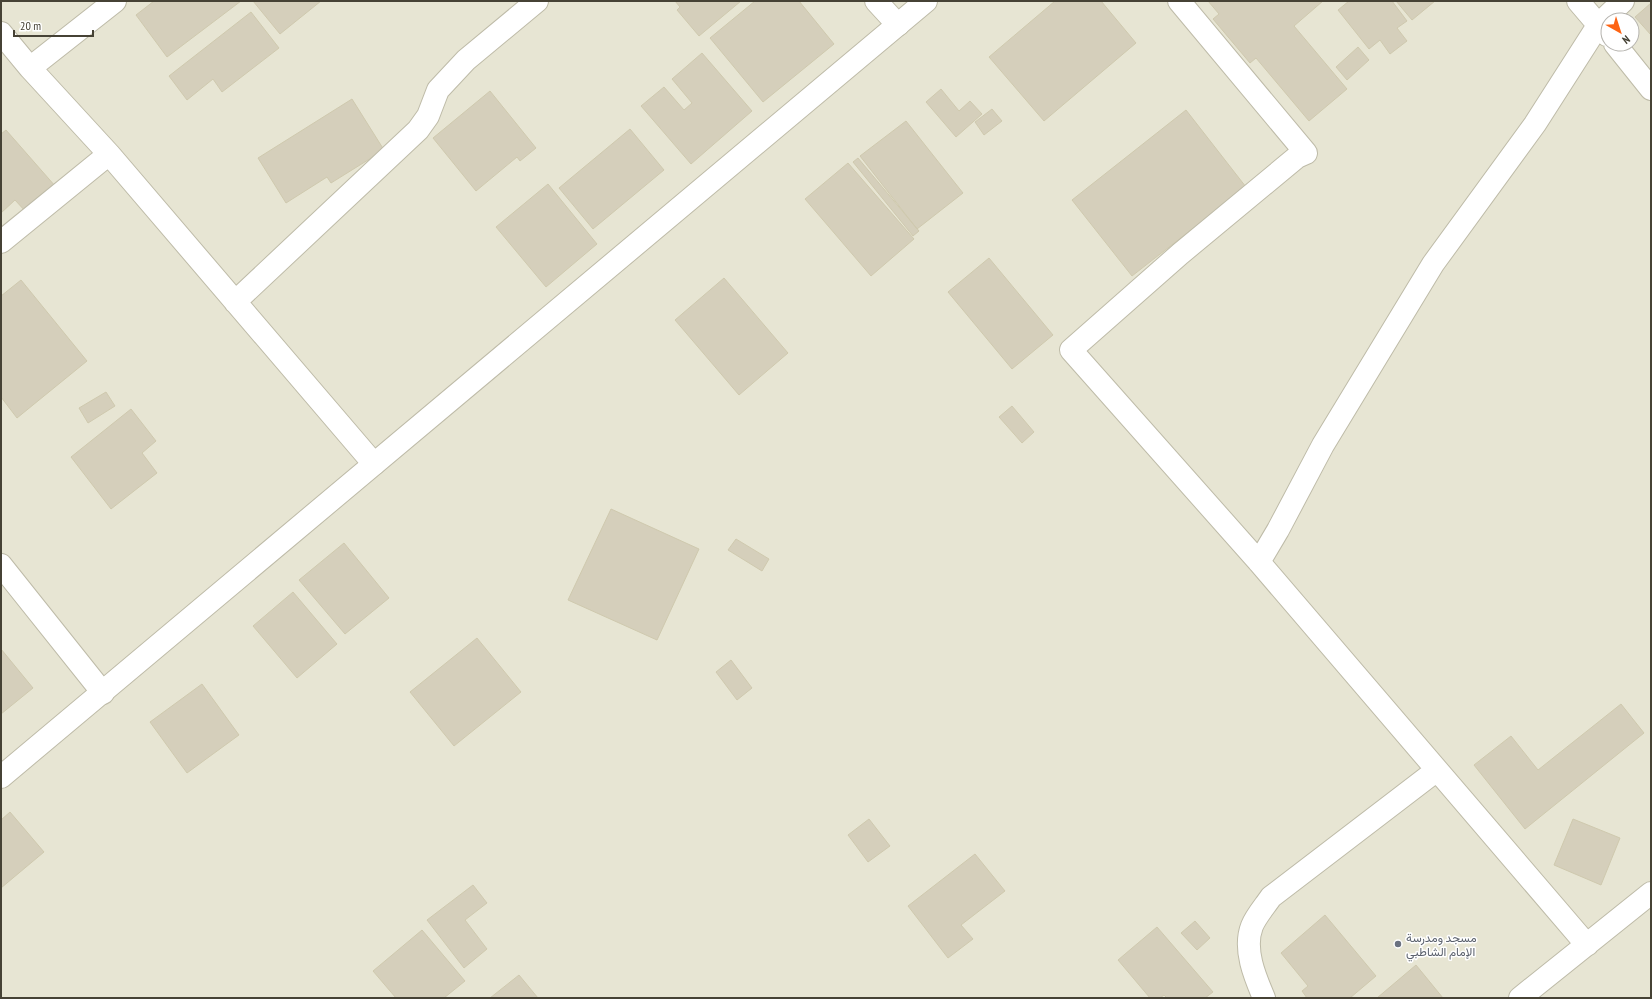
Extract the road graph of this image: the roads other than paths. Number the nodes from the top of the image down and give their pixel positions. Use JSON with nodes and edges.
{"nodes":[{"id":1,"x":115,"y":1,"type":"edge"},
{"id":2,"x":537,"y":1,"type":"edge"},
{"id":3,"x":876,"y":1,"type":"edge"},
{"id":4,"x":926,"y":1,"type":"edge"},
{"id":5,"x":1179,"y":1,"type":"edge"},
{"id":6,"x":1578,"y":1,"type":"edge"},
{"id":7,"x":1623,"y":1,"type":"edge"},
{"id":8,"x":1615,"y":12,"type":"edge"},
{"id":9,"x":898,"y":25,"type":"junction"},
{"id":10,"x":1600,"y":27,"type":"edge"},
{"id":11,"x":1,"y":33,"type":"edge"},
{"id":12,"x":1600,"y":34,"type":"edge"},
{"id":13,"x":1621,"y":52,"type":"edge"},
{"id":14,"x":30,"y":68,"type":"junction"},
{"id":15,"x":1651,"y":89,"type":"edge"},
{"id":16,"x":108,"y":154,"type":"junction"},
{"id":17,"x":1,"y":242,"type":"edge"},
{"id":18,"x":235,"y":302,"type":"junction"},
{"id":19,"x":374,"y":464,"type":"junction"},
{"id":20,"x":1259,"y":562,"type":"junction"},
{"id":21,"x":3,"y":572,"type":"edge"},
{"id":22,"x":102,"y":692,"type":"junction"},
{"id":23,"x":1437,"y":770,"type":"junction"},
{"id":24,"x":1,"y":777,"type":"edge"},
{"id":25,"x":1651,"y":893,"type":"edge"},
{"id":26,"x":1587,"y":945,"type":"junction"},
{"id":27,"x":1264,"y":998,"type":"edge"},
{"id":28,"x":1520,"y":998,"type":"edge"}],
"edges":[{"from":1,"to":14,"type":"street"},
{"from":2,"to":18,"type":"street"},
{"from":3,"to":9,"type":"street"},
{"from":4,"to":9,"type":"street"},
{"from":5,"to":20,"type":"street"},
{"from":6,"to":10,"type":"street"},
{"from":7,"to":8,"type":"street"},
{"from":9,"to":19,"type":"street"},
{"from":11,"to":14,"type":"street"},
{"from":12,"to":20,"type":"street"},
{"from":13,"to":15,"type":"street"},
{"from":14,"to":16,"type":"street"},
{"from":16,"to":17,"type":"street"},
{"from":16,"to":18,"type":"street"},
{"from":18,"to":19,"type":"street"},
{"from":19,"to":22,"type":"street"},
{"from":20,"to":23,"type":"street"},
{"from":21,"to":22,"type":"street"},
{"from":22,"to":24,"type":"street"},
{"from":23,"to":26,"type":"street"},
{"from":23,"to":27,"type":"street"},
{"from":25,"to":26,"type":"street"},
{"from":26,"to":28,"type":"street"}]}
